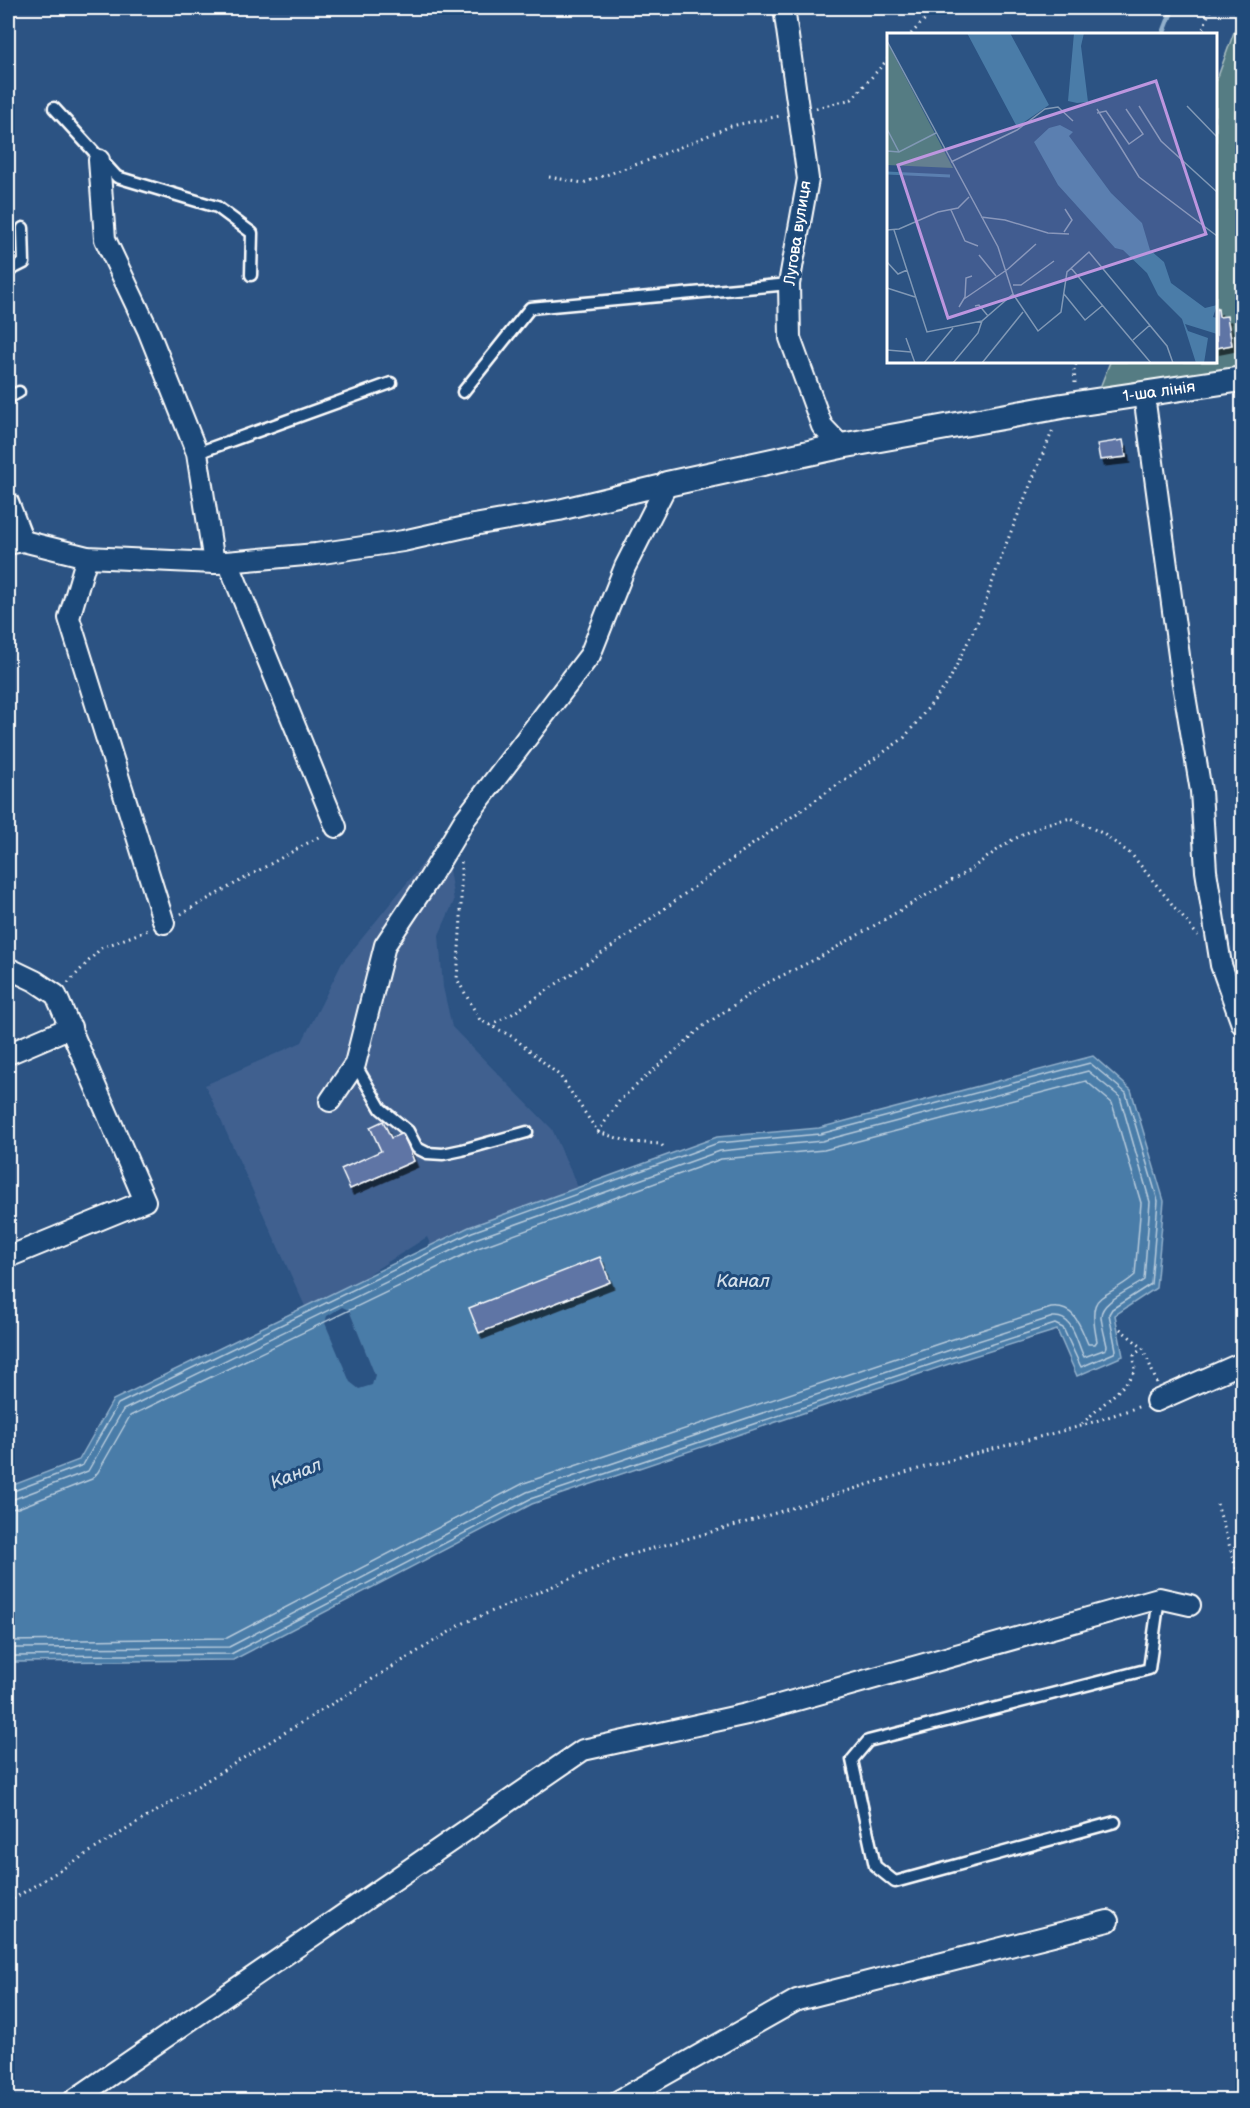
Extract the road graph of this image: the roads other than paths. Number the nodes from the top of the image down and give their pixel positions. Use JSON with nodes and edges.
{"nodes":[{"id":1,"x":784,"y":8,"type":"edge"},
{"id":2,"x":54,"y":108,"type":"dead end"},
{"id":3,"x":99,"y":160,"type":"junction"},
{"id":4,"x":23,"y":228,"type":"dead end"},
{"id":5,"x":8,"y":271,"type":"edge"},
{"id":6,"x":251,"y":275,"type":"dead end"},
{"id":7,"x":789,"y":284,"type":"junction"},
{"id":8,"x":1242,"y":379,"type":"edge"},
{"id":9,"x":391,"y":383,"type":"dead end"},
{"id":10,"x":19,"y":392,"type":"dead end"},
{"id":11,"x":463,"y":392,"type":"dead end"},
{"id":12,"x":1144,"y":395,"type":"junction"},
{"id":13,"x":8,"y":398,"type":"edge"},
{"id":14,"x":841,"y":446,"type":"junction"},
{"id":15,"x":197,"y":453,"type":"junction"},
{"id":16,"x":667,"y":484,"type":"junction"},
{"id":17,"x":8,"y":502,"type":"edge"},
{"id":18,"x":15,"y":542,"type":"edge"},
{"id":19,"x":87,"y":557,"type":"junction"},
{"id":20,"x":221,"y":562,"type":"junction"},
{"id":21,"x":336,"y":827,"type":"road end"},
{"id":22,"x":164,"y":923,"type":"road end"},
{"id":23,"x":8,"y":968,"type":"edge"},
{"id":24,"x":1242,"y":1024,"type":"edge"},
{"id":25,"x":71,"y":1026,"type":"junction"},
{"id":26,"x":8,"y":1054,"type":"edge"},
{"id":27,"x":355,"y":1064,"type":"junction"},
{"id":28,"x":330,"y":1101,"type":"dead end"},
{"id":29,"x":527,"y":1132,"type":"dead end"},
{"id":30,"x":8,"y":1257,"type":"edge"},
{"id":31,"x":1242,"y":1363,"type":"edge"},
{"id":32,"x":1160,"y":1400,"type":"road end"},
{"id":33,"x":1159,"y":1598,"type":"junction"},
{"id":34,"x":1190,"y":1605,"type":"dead end"},
{"id":35,"x":1115,"y":1822,"type":"dead end"},
{"id":36,"x":1108,"y":1921,"type":"dead end"},
{"id":37,"x":74,"y":2100,"type":"edge"},
{"id":38,"x":620,"y":2100,"type":"edge"}],
"edges":[{"from":1,"to":7,"type":"street","name":"Лугова вулиця"},
{"from":2,"to":3,"type":"lane"},
{"from":3,"to":6,"type":"lane"},
{"from":3,"to":15,"type":"street"},
{"from":4,"to":5,"type":"lane"},
{"from":7,"to":11,"type":"lane"},
{"from":7,"to":14,"type":"street","name":"Лугова вулиця"},
{"from":8,"to":12,"type":"street","name":"1-ша лінія"},
{"from":9,"to":15,"type":"lane"},
{"from":10,"to":13,"type":"lane"},
{"from":12,"to":14,"type":"street","name":"1-ша лінія"},
{"from":12,"to":24,"type":"street"},
{"from":14,"to":16,"type":"street","name":"1-ша лінія"},
{"from":15,"to":20,"type":"street"},
{"from":16,"to":20,"type":"street"},
{"from":16,"to":27,"type":"street"},
{"from":17,"to":18,"type":"street"},
{"from":18,"to":19,"type":"street"},
{"from":19,"to":20,"type":"street"},
{"from":19,"to":22,"type":"street"},
{"from":20,"to":21,"type":"street"},
{"from":23,"to":25,"type":"street"},
{"from":25,"to":26,"type":"street"},
{"from":25,"to":30,"type":"street"},
{"from":27,"to":28,"type":"street"},
{"from":27,"to":29,"type":"lane"},
{"from":31,"to":32,"type":"street"},
{"from":33,"to":34,"type":"street"},
{"from":33,"to":35,"type":"lane"},
{"from":33,"to":37,"type":"street"},
{"from":36,"to":38,"type":"street"}]}
